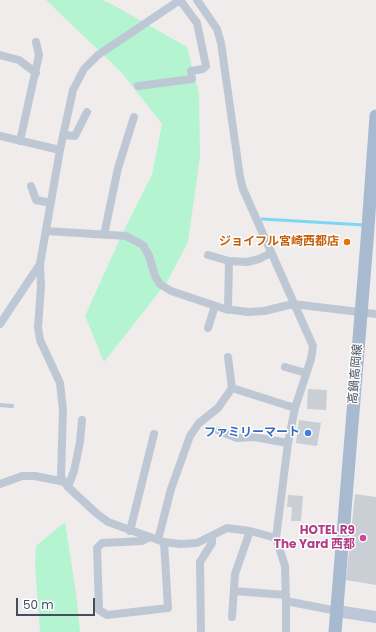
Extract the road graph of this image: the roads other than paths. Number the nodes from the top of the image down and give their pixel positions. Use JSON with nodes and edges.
{"nodes":[{"id":1,"x":198,"y":0,"type":"edge"},
{"id":2,"x":36,"y":42,"type":"dead end"},
{"id":3,"x":0,"y":55,"type":"edge"},
{"id":4,"x":36,"y":73,"type":"junction"},
{"id":5,"x":138,"y":86,"type":"dead end"},
{"id":6,"x":87,"y":112,"type":"dead end"},
{"id":7,"x":376,"y":116,"type":"edge"},
{"id":8,"x":134,"y":117,"type":"dead end"},
{"id":9,"x":63,"y":135,"type":"junction"},
{"id":10,"x":0,"y":136,"type":"edge"},
{"id":11,"x":20,"y":141,"type":"junction"},
{"id":12,"x":60,"y":150,"type":"junction"},
{"id":13,"x":30,"y":186,"type":"dead end"},
{"id":14,"x":51,"y":203,"type":"junction"},
{"id":15,"x":46,"y":231,"type":"junction"},
{"id":16,"x":104,"y":235,"type":"junction"},
{"id":17,"x":271,"y":253,"type":"junction"},
{"id":18,"x":208,"y":255,"type":"dead end"},
{"id":19,"x":230,"y":261,"type":"junction"},
{"id":20,"x":40,"y":264,"type":"junction"},
{"id":21,"x":293,"y":304,"type":"junction"},
{"id":22,"x":215,"y":306,"type":"junction"},
{"id":23,"x":228,"y":310,"type":"junction"},
{"id":24,"x":361,"y":312,"type":"junction"},
{"id":25,"x":376,"y":314,"type":"edge"},
{"id":26,"x":0,"y":324,"type":"edge"},
{"id":27,"x":208,"y":328,"type":"dead end"},
{"id":28,"x":228,"y":357,"type":"dead end"},
{"id":29,"x":285,"y":367,"type":"dead end"},
{"id":30,"x":306,"y":373,"type":"junction"},
{"id":31,"x":232,"y":388,"type":"junction"},
{"id":32,"x":0,"y":405,"type":"edge"},
{"id":33,"x":12,"y":406,"type":"dead end"},
{"id":34,"x":295,"y":408,"type":"junction"},
{"id":35,"x":82,"y":420,"type":"dead end"},
{"id":36,"x":219,"y":432,"type":"dead end"},
{"id":37,"x":154,"y":434,"type":"dead end"},
{"id":38,"x":288,"y":444,"type":"junction"},
{"id":39,"x":0,"y":484,"type":"edge"},
{"id":40,"x":67,"y":485,"type":"junction"},
{"id":41,"x":130,"y":531,"type":"junction"},
{"id":42,"x":250,"y":531,"type":"junction"},
{"id":43,"x":212,"y":536,"type":"junction"},
{"id":44,"x":276,"y":538,"type":"junction"},
{"id":45,"x":157,"y":540,"type":"junction"},
{"id":46,"x":234,"y":591,"type":"junction"},
{"id":47,"x":286,"y":598,"type":"junction"},
{"id":48,"x":337,"y":611,"type":"junction"},
{"id":49,"x":232,"y":617,"type":"dead end"},
{"id":50,"x":376,"y":617,"type":"edge"},
{"id":51,"x":201,"y":632,"type":"edge"},
{"id":52,"x":286,"y":632,"type":"edge"},
{"id":53,"x":335,"y":632,"type":"edge"}],
"edges":[{"from":1,"to":17,"type":"street"},
{"from":2,"to":4,"type":"street"},
{"from":3,"to":4,"type":"street"},
{"from":4,"to":11,"type":"street"},
{"from":5,"to":9,"type":"street"},
{"from":6,"to":9,"type":"street"},
{"from":7,"to":24,"type":"main road","name":"高鍋高岡線"},
{"from":8,"to":16,"type":"street"},
{"from":9,"to":12,"type":"street"},
{"from":10,"to":11,"type":"street"},
{"from":11,"to":12,"type":"street"},
{"from":12,"to":14,"type":"street"},
{"from":13,"to":14,"type":"street"},
{"from":14,"to":15,"type":"street"},
{"from":15,"to":16,"type":"street"},
{"from":15,"to":20,"type":"street"},
{"from":16,"to":22,"type":"street"},
{"from":17,"to":19,"type":"street"},
{"from":17,"to":21,"type":"street"},
{"from":18,"to":19,"type":"street"},
{"from":19,"to":23,"type":"street"},
{"from":20,"to":26,"type":"street"},
{"from":20,"to":40,"type":"street"},
{"from":21,"to":23,"type":"street"},
{"from":21,"to":24,"type":"street"},
{"from":21,"to":30,"type":"street"},
{"from":22,"to":23,"type":"street"},
{"from":22,"to":27,"type":"street"},
{"from":24,"to":25,"type":"street"},
{"from":24,"to":48,"type":"main road","name":"高鍋高岡線"},
{"from":28,"to":31,"type":"street"},
{"from":29,"to":30,"type":"street"},
{"from":30,"to":34,"type":"street"},
{"from":31,"to":34,"type":"street"},
{"from":31,"to":45,"type":"street"},
{"from":32,"to":33,"type":"lane"},
{"from":34,"to":38,"type":"street"},
{"from":35,"to":40,"type":"street"},
{"from":36,"to":38,"type":"street"},
{"from":37,"to":41,"type":"street"},
{"from":38,"to":44,"type":"street"},
{"from":39,"to":40,"type":"street"},
{"from":40,"to":41,"type":"street"},
{"from":41,"to":45,"type":"street"},
{"from":42,"to":43,"type":"street"},
{"from":42,"to":44,"type":"street"},
{"from":42,"to":46,"type":"street"},
{"from":43,"to":45,"type":"street"},
{"from":43,"to":51,"type":"street"},
{"from":44,"to":47,"type":"street"},
{"from":45,"to":45,"type":"street"},
{"from":46,"to":47,"type":"street"},
{"from":46,"to":49,"type":"street"},
{"from":47,"to":48,"type":"street"},
{"from":47,"to":52,"type":"street"},
{"from":48,"to":50,"type":"street"},
{"from":48,"to":53,"type":"main road","name":"高鍋高岡線"}]}
